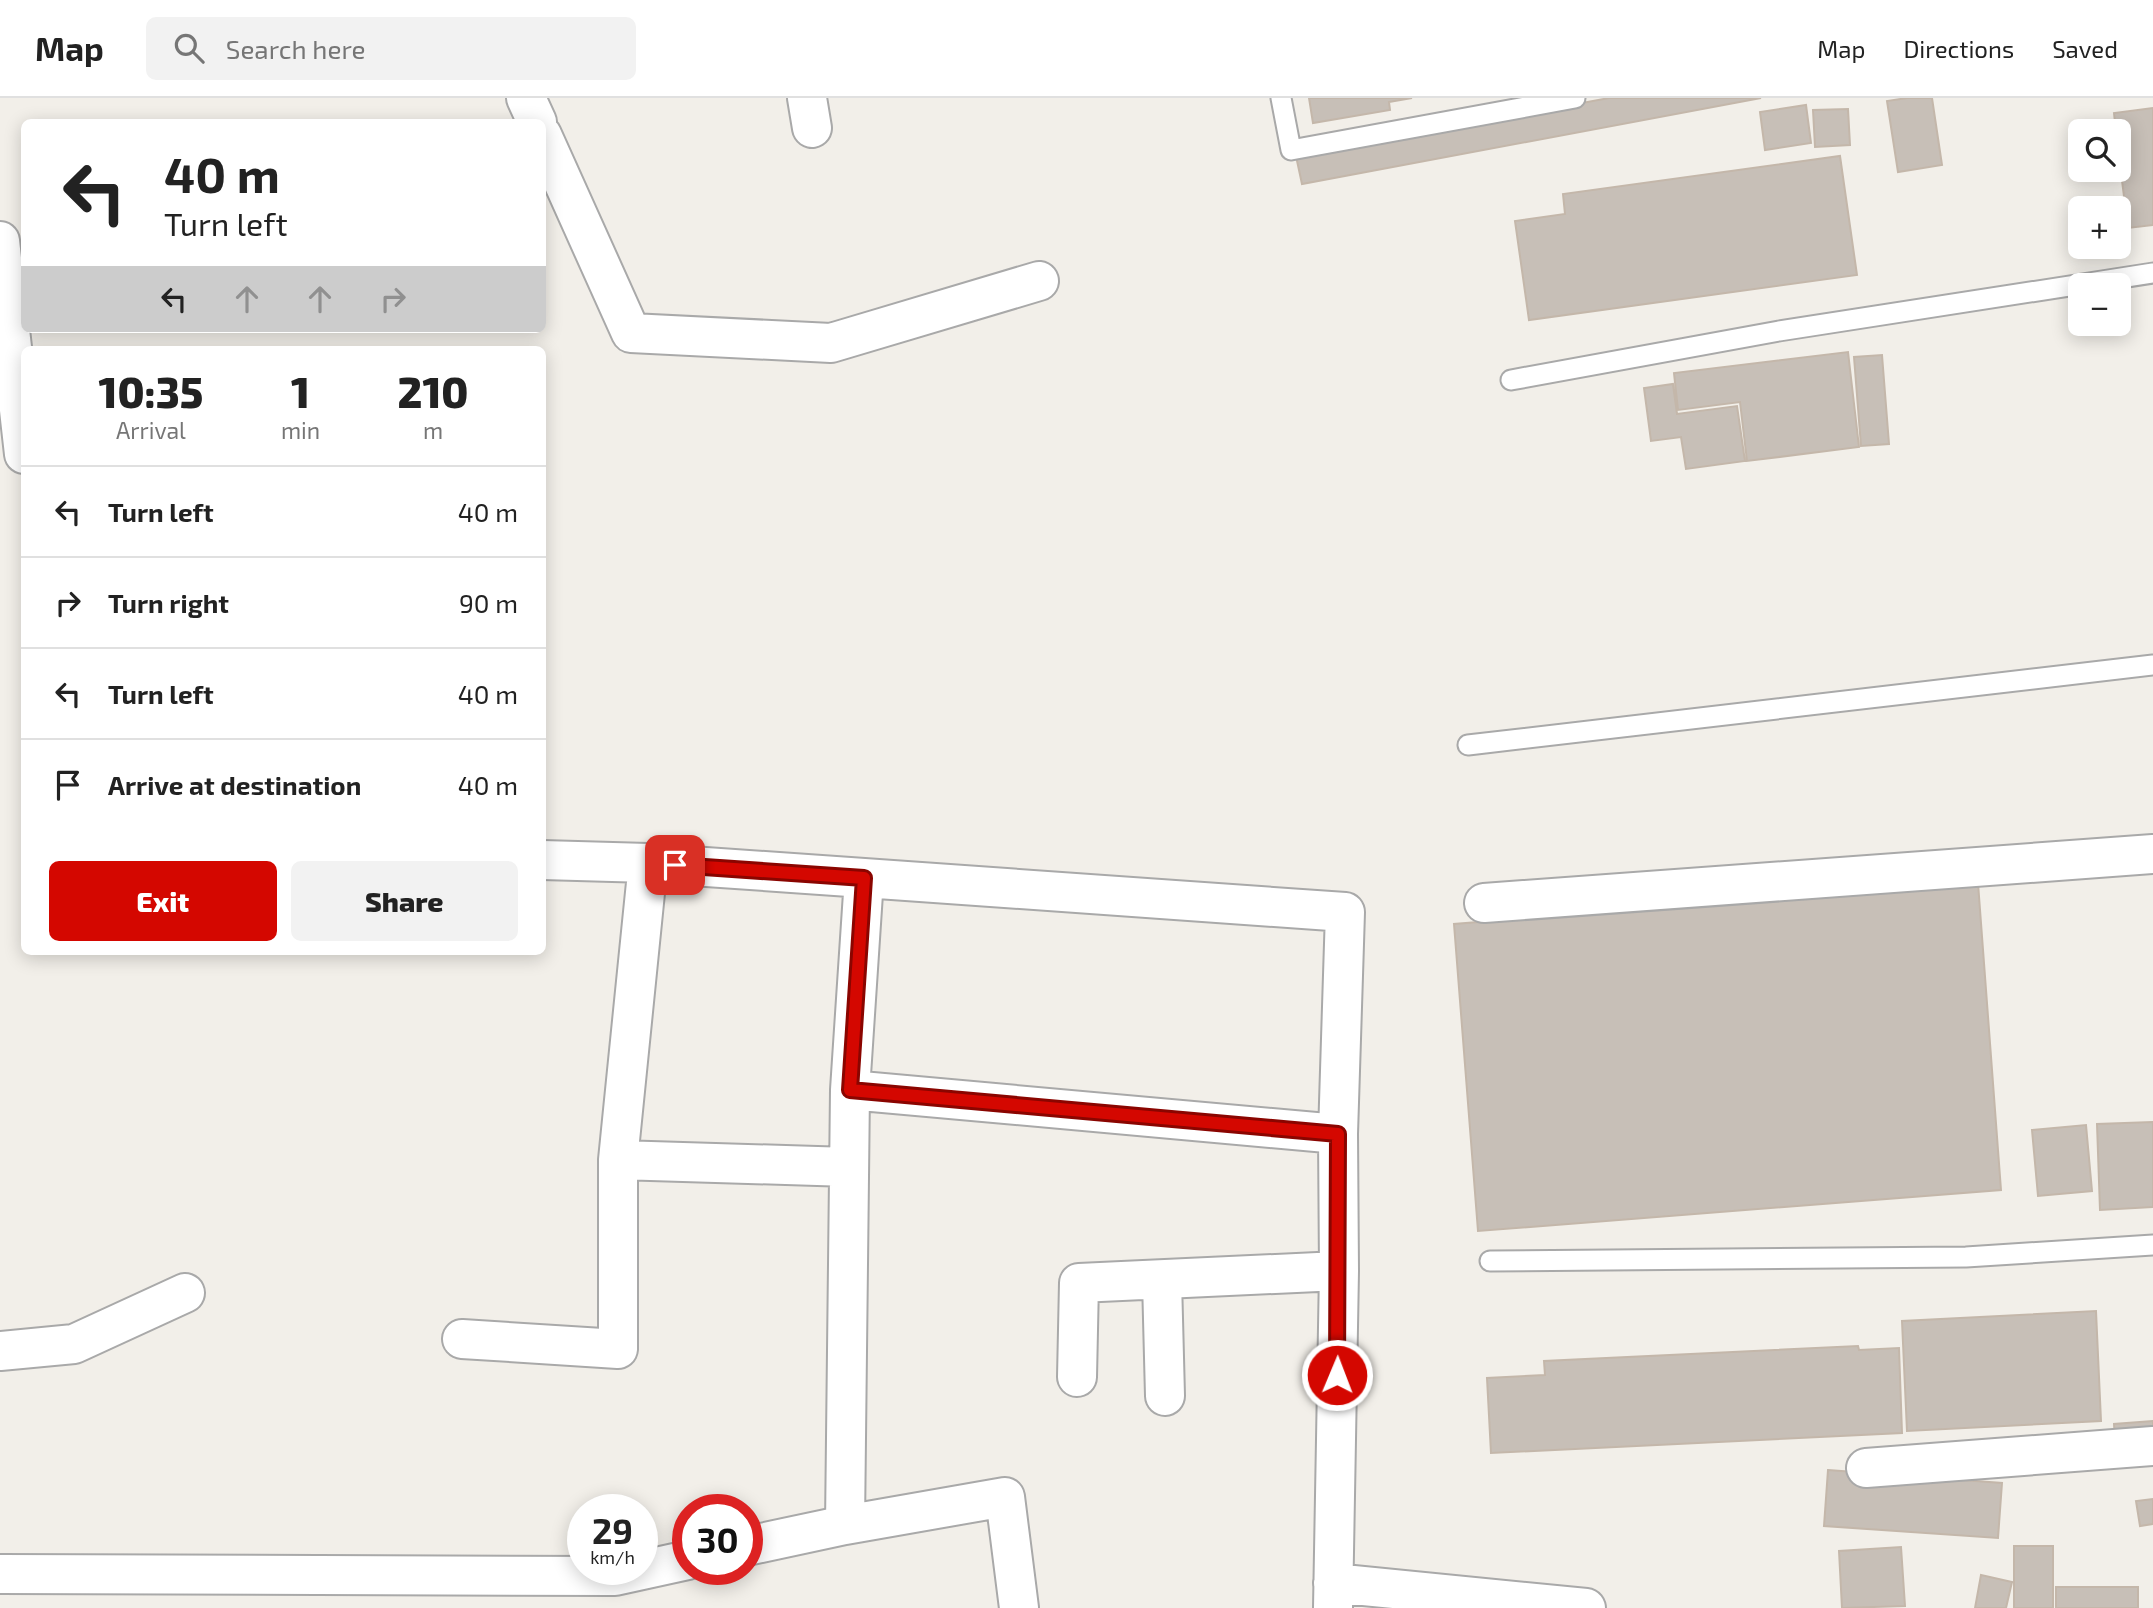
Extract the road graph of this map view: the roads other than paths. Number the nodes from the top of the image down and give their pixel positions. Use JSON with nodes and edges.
{"nodes":[{"id":1,"x":526,"y":98,"type":"edge"},
{"id":2,"x":1281,"y":98,"type":"edge"},
{"id":3,"x":1575,"y":98,"type":"edge"},
{"id":4,"x":536,"y":119,"type":"edge"},
{"id":5,"x":546,"y":144,"type":"edge"},
{"id":6,"x":9,"y":254,"type":"edge"},
{"id":7,"x":2153,"y":273,"type":"edge"},
{"id":8,"x":1039,"y":281,"type":"dead end"},
{"id":9,"x":1511,"y":380,"type":"dead end"},
{"id":10,"x":21,"y":414,"type":"edge"},
{"id":11,"x":2153,"y":665,"type":"edge"},
{"id":12,"x":1468,"y":745,"type":"dead end"},
{"id":13,"x":2153,"y":854,"type":"edge"},
{"id":14,"x":546,"y":860,"type":"edge"},
{"id":15,"x":648,"y":863,"type":"junction"},
{"id":16,"x":864,"y":878,"type":"junction"},
{"id":17,"x":1484,"y":903,"type":"dead end"},
{"id":18,"x":850,"y":1090,"type":"junction"},
{"id":19,"x":1338,"y":1134,"type":"junction"},
{"id":20,"x":618,"y":1160,"type":"junction"},
{"id":21,"x":849,"y":1167,"type":"junction"},
{"id":22,"x":2153,"y":1245,"type":"edge"},
{"id":23,"x":1490,"y":1261,"type":"dead end"},
{"id":24,"x":1339,"y":1271,"type":"junction"},
{"id":25,"x":1162,"y":1280,"type":"junction"},
{"id":26,"x":185,"y":1293,"type":"dead end"},
{"id":27,"x":462,"y":1339,"type":"dead end"},
{"id":28,"x":0,"y":1351,"type":"edge"},
{"id":29,"x":1077,"y":1377,"type":"dead end"},
{"id":30,"x":1165,"y":1396,"type":"dead end"},
{"id":31,"x":2153,"y":1446,"type":"edge"},
{"id":32,"x":1866,"y":1468,"type":"dead end"},
{"id":33,"x":845,"y":1525,"type":"junction"},
{"id":34,"x":763,"y":1543,"type":"edge"},
{"id":35,"x":672,"y":1564,"type":"edge"},
{"id":36,"x":0,"y":1574,"type":"edge"},
{"id":37,"x":1333,"y":1596,"type":"edge"},
{"id":38,"x":1018,"y":1608,"type":"edge"},
{"id":39,"x":1586,"y":1608,"type":"edge"}],
"edges":[{"from":1,"to":4,"type":"street"},
{"from":2,"to":3,"type":"lane"},
{"from":5,"to":8,"type":"street"},
{"from":6,"to":10,"type":"street"},
{"from":7,"to":9,"type":"lane"},
{"from":11,"to":12,"type":"lane"},
{"from":13,"to":17,"type":"street"},
{"from":14,"to":15,"type":"street"},
{"from":15,"to":16,"type":"street"},
{"from":15,"to":20,"type":"street"},
{"from":16,"to":18,"type":"street"},
{"from":16,"to":19,"type":"street"},
{"from":18,"to":19,"type":"street"},
{"from":18,"to":21,"type":"street"},
{"from":19,"to":24,"type":"street"},
{"from":20,"to":21,"type":"street"},
{"from":20,"to":27,"type":"street"},
{"from":21,"to":33,"type":"street"},
{"from":22,"to":23,"type":"lane"},
{"from":24,"to":25,"type":"street"},
{"from":24,"to":37,"type":"street"},
{"from":25,"to":29,"type":"street"},
{"from":25,"to":30,"type":"street"},
{"from":26,"to":28,"type":"street"},
{"from":31,"to":32,"type":"street"},
{"from":33,"to":34,"type":"street"},
{"from":33,"to":38,"type":"street"},
{"from":35,"to":36,"type":"street"},
{"from":37,"to":39,"type":"street"}]}
